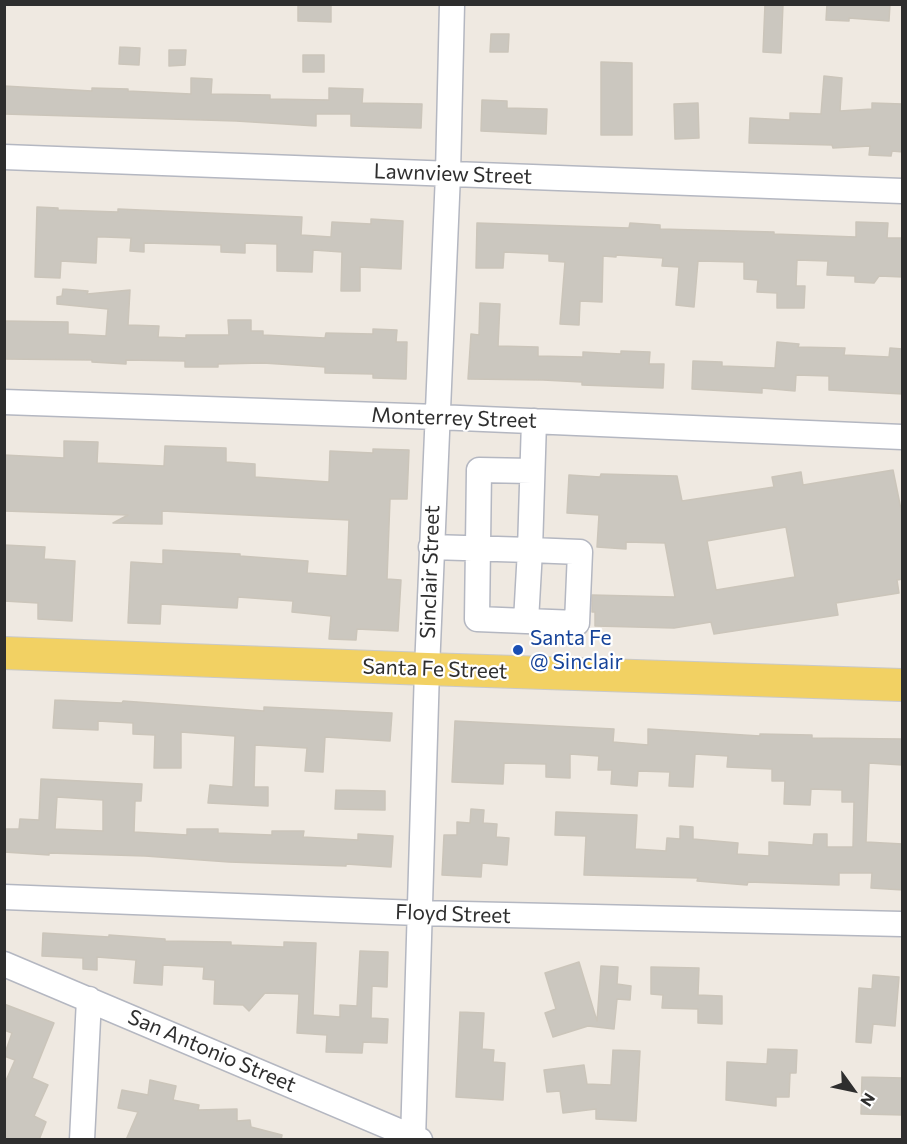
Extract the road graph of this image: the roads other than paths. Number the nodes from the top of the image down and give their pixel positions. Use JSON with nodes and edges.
{"nodes":[{"id":1,"x":452,"y":4,"type":"edge"},
{"id":2,"x":4,"y":157,"type":"edge"},
{"id":3,"x":448,"y":174,"type":"junction"},
{"id":4,"x":903,"y":191,"type":"edge"},
{"id":5,"x":4,"y":402,"type":"edge"},
{"id":6,"x":437,"y":417,"type":"junction"},
{"id":7,"x":534,"y":420,"type":"junction"},
{"id":8,"x":903,"y":436,"type":"edge"},
{"id":9,"x":532,"y":471,"type":"junction"},
{"id":10,"x":431,"y":547,"type":"junction"},
{"id":11,"x":478,"y":550,"type":"junction"},
{"id":12,"x":530,"y":550,"type":"junction"},
{"id":13,"x":526,"y":621,"type":"junction"},
{"id":14,"x":4,"y":653,"type":"edge"},
{"id":15,"x":427,"y":669,"type":"junction"},
{"id":16,"x":903,"y":685,"type":"edge"},
{"id":17,"x":4,"y":897,"type":"edge"},
{"id":18,"x":418,"y":913,"type":"junction"},
{"id":19,"x":903,"y":924,"type":"edge"},
{"id":20,"x":4,"y":964,"type":"edge"},
{"id":21,"x":89,"y":999,"type":"junction"},
{"id":22,"x":416,"y":1139,"type":"edge"},
{"id":23,"x":82,"y":1140,"type":"edge"}],
"edges":[{"from":1,"to":3,"type":"street","name":"Sinclair Street"},
{"from":2,"to":3,"type":"street","name":"Lawnview Street"},
{"from":3,"to":4,"type":"street","name":"Lawnview Street"},
{"from":3,"to":6,"type":"street","name":"Sinclair Street"},
{"from":5,"to":6,"type":"street","name":"Monterrey Street"},
{"from":6,"to":7,"type":"street","name":"Monterrey Street"},
{"from":6,"to":10,"type":"street","name":"Sinclair Street"},
{"from":7,"to":8,"type":"street","name":"Monterrey Street"},
{"from":7,"to":9,"type":"street"},
{"from":9,"to":11,"type":"street"},
{"from":9,"to":12,"type":"street"},
{"from":10,"to":11,"type":"street"},
{"from":10,"to":15,"type":"street","name":"Sinclair Street"},
{"from":11,"to":12,"type":"street"},
{"from":11,"to":13,"type":"street"},
{"from":12,"to":13,"type":"street"},
{"from":12,"to":13,"type":"street"},
{"from":14,"to":15,"type":"main road","name":"Santa Fe Street"},
{"from":15,"to":16,"type":"main road","name":"Santa Fe Street"},
{"from":15,"to":18,"type":"street","name":"Sinclair Street"},
{"from":17,"to":18,"type":"street","name":"Floyd Street"},
{"from":18,"to":19,"type":"street","name":"Floyd Street"},
{"from":18,"to":22,"type":"street","name":"Sinclair Street"},
{"from":20,"to":21,"type":"street","name":"San Antonio Street"},
{"from":21,"to":22,"type":"street","name":"San Antonio Street"},
{"from":21,"to":23,"type":"street"}]}
